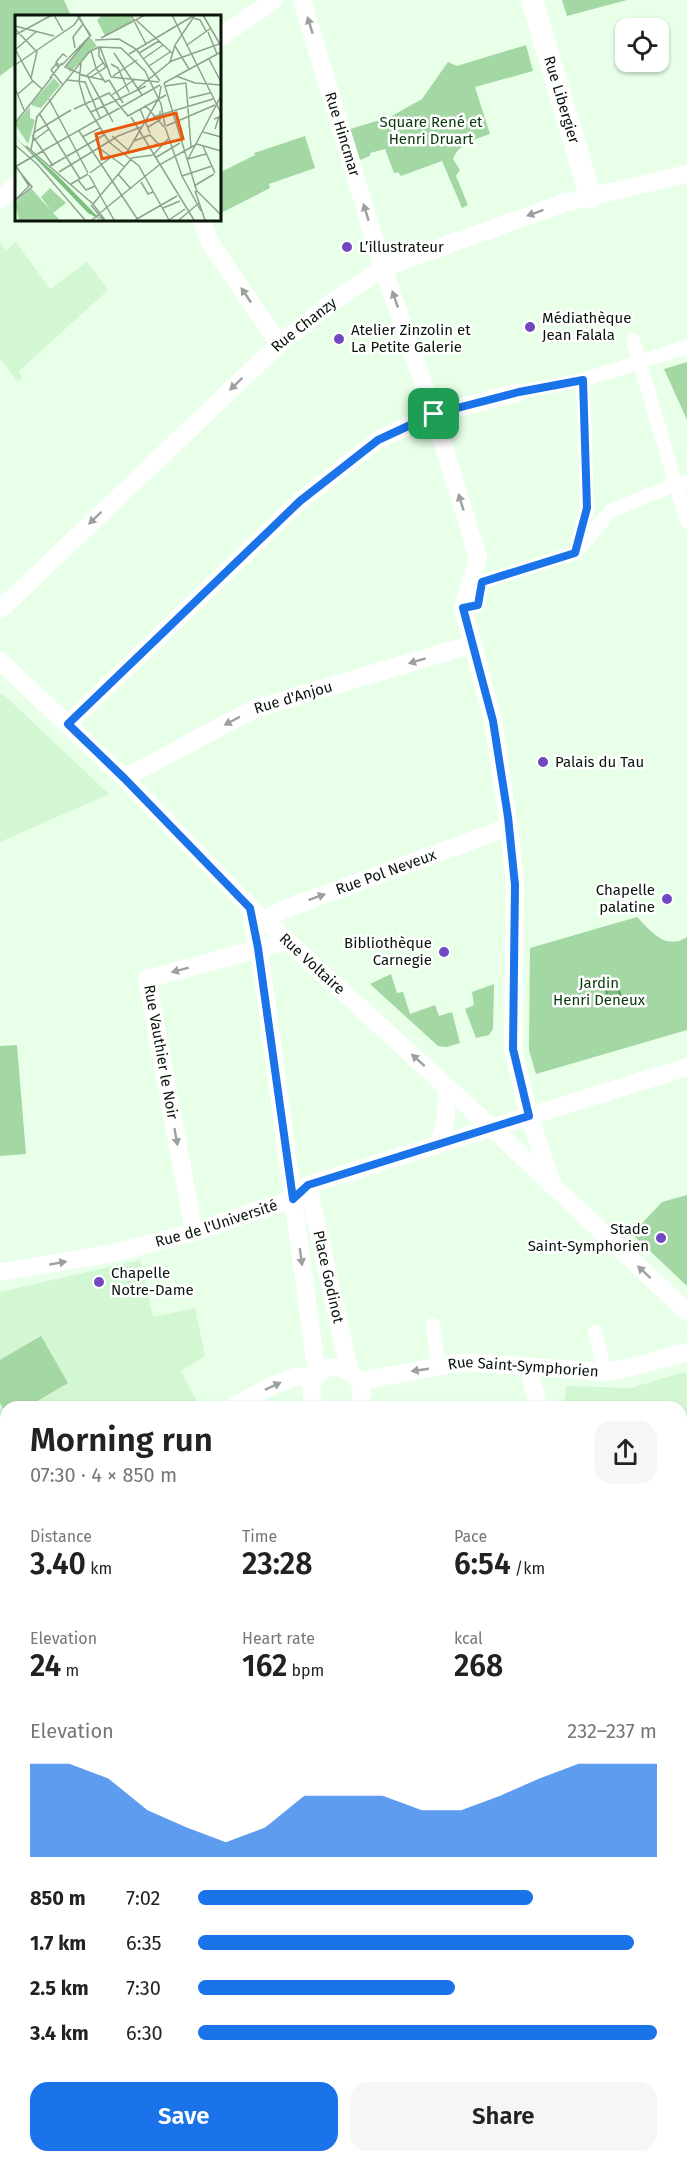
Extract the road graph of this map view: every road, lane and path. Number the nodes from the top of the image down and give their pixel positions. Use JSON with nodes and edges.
{"nodes":[{"id":1,"x":274,"y":0,"type":"edge"},
{"id":2,"x":302,"y":0,"type":"edge"},
{"id":3,"x":532,"y":0,"type":"edge"},
{"id":4,"x":220,"y":38,"type":"edge"},
{"id":5,"x":687,"y":174,"type":"edge"},
{"id":6,"x":15,"y":185,"type":"edge"},
{"id":7,"x":591,"y":198,"type":"junction"},
{"id":8,"x":0,"y":200,"type":"edge"},
{"id":9,"x":201,"y":220,"type":"edge"},
{"id":10,"x":383,"y":268,"type":"junction"},
{"id":11,"x":633,"y":340,"type":"dead end"},
{"id":12,"x":279,"y":344,"type":"junction"},
{"id":13,"x":687,"y":347,"type":"edge"},
{"id":14,"x":640,"y":363,"type":"junction"},
{"id":15,"x":583,"y":380,"type":"junction"},
{"id":16,"x":519,"y":392,"type":"joint"},
{"id":17,"x":434,"y":414,"type":"junction"},
{"id":18,"x":681,"y":483,"type":"edge"},
{"id":19,"x":687,"y":522,"type":"edge"},
{"id":20,"x":575,"y":553,"type":"junction"},
{"id":21,"x":463,"y":608,"type":"junction"},
{"id":22,"x":0,"y":610,"type":"edge"},
{"id":23,"x":473,"y":644,"type":"junction"},
{"id":24,"x":0,"y":661,"type":"edge"},
{"id":25,"x":68,"y":724,"type":"junction"},
{"id":26,"x":124,"y":778,"type":"junction"},
{"id":27,"x":509,"y":827,"type":"junction"},
{"id":28,"x":256,"y":914,"type":"junction"},
{"id":29,"x":287,"y":941,"type":"junction"},
{"id":30,"x":258,"y":948,"type":"junction"},
{"id":31,"x":687,"y":1067,"type":"edge"},
{"id":32,"x":448,"y":1088,"type":"junction"},
{"id":33,"x":529,"y":1116,"type":"junction"},
{"id":34,"x":492,"y":1128,"type":"junction"},
{"id":35,"x":439,"y":1144,"type":"junction"},
{"id":36,"x":308,"y":1185,"type":"junction"},
{"id":37,"x":553,"y":1186,"type":"junction"},
{"id":38,"x":293,"y":1199,"type":"junction"},
{"id":39,"x":194,"y":1232,"type":"junction"},
{"id":40,"x":0,"y":1272,"type":"edge"},
{"id":41,"x":687,"y":1312,"type":"edge"},
{"id":42,"x":433,"y":1325,"type":"dead end"},
{"id":43,"x":595,"y":1332,"type":"dead end"},
{"id":44,"x":687,"y":1352,"type":"edge"},
{"id":45,"x":437,"y":1355,"type":"dead end"},
{"id":46,"x":602,"y":1359,"type":"dead end"},
{"id":47,"x":528,"y":1367,"type":"junction"},
{"id":48,"x":354,"y":1375,"type":"junction"},
{"id":49,"x":316,"y":1376,"type":"junction"},
{"id":50,"x":244,"y":1401,"type":"edge"},
{"id":51,"x":314,"y":1401,"type":"edge"},
{"id":52,"x":360,"y":1401,"type":"edge"},
{"id":53,"x":537,"y":1401,"type":"edge"}],
"edges":[{"from":1,"to":4,"type":"street"},
{"from":10,"to":2,"type":"street","name":"Rue Hincmar","one_way":true},
{"from":3,"to":7,"type":"street","name":"Rue Libergier"},
{"from":5,"to":7,"type":"street","name":"Rue Chanzy"},
{"from":6,"to":8,"type":"street"},
{"from":7,"to":10,"type":"street","name":"Rue Chanzy","one_way":true},
{"from":12,"to":9,"type":"street","one_way":true},
{"from":10,"to":12,"type":"street","name":"Rue Chanzy"},
{"from":17,"to":10,"type":"street","name":"Rue Hincmar","one_way":true},
{"from":11,"to":14,"type":"street"},
{"from":12,"to":22,"type":"street","name":"Rue Chanzy","one_way":true},
{"from":13,"to":14,"type":"street"},
{"from":14,"to":15,"type":"street"},
{"from":14,"to":18,"type":"street"},
{"from":15,"to":16,"type":"street"},
{"from":15,"to":20,"type":"street"},
{"from":16,"to":17,"type":"street"},
{"from":21,"to":17,"type":"street","name":"Rue Hincmar","one_way":true},
{"from":17,"to":25,"type":"street"},
{"from":18,"to":19,"type":"street"},
{"from":18,"to":20,"type":"street"},
{"from":20,"to":21,"type":"street"},
{"from":21,"to":23,"type":"street","name":"Rue Voltaire"},
{"from":23,"to":26,"type":"street","name":"Rue d'Anjou","one_way":true},
{"from":23,"to":27,"type":"street","name":"Rue Voltaire"},
{"from":24,"to":25,"type":"street","name":"Rue Voltaire"},
{"from":25,"to":26,"type":"street","name":"Rue Voltaire"},
{"from":26,"to":28,"type":"street","name":"Rue Voltaire"},
{"from":28,"to":27,"type":"street","name":"Rue Pol Neveux","one_way":true},
{"from":27,"to":33,"type":"street","name":"Rue Voltaire"},
{"from":28,"to":29,"type":"street","name":"Rue Voltaire"},
{"from":28,"to":30,"type":"street","name":"Place Godinot"},
{"from":29,"to":30,"type":"street","name":"Rue Vauthier le Noir"},
{"from":32,"to":29,"type":"street","name":"Rue Voltaire","one_way":true},
{"from":30,"to":38,"type":"street","name":"Place Godinot"},
{"from":30,"to":39,"type":"street","name":"Rue Vauthier le Noir","one_way":true},
{"from":31,"to":33,"type":"street","name":"Rue de l'Université"},
{"from":32,"to":34,"type":"street","name":"Rue Voltaire"},
{"from":32,"to":35,"type":"street"},
{"from":33,"to":34,"type":"street","name":"Rue de l'Université"},
{"from":33,"to":37,"type":"street","name":"Rue Voltaire"},
{"from":34,"to":35,"type":"street","name":"Rue de l'Université"},
{"from":34,"to":37,"type":"street","name":"Rue Voltaire"},
{"from":35,"to":36,"type":"street","name":"Rue de l'Université"},
{"from":36,"to":38,"type":"street","name":"Rue de l'Université"},
{"from":36,"to":48,"type":"street","name":"Place Godinot"},
{"from":41,"to":37,"type":"street","name":"Rue Voltaire","one_way":true},
{"from":38,"to":39,"type":"street","name":"Rue de l'Université"},
{"from":38,"to":49,"type":"street","name":"Place Godinot","one_way":true},
{"from":40,"to":39,"type":"street","name":"Rue de l'Université","one_way":true},
{"from":42,"to":45,"type":"street"},
{"from":43,"to":46,"type":"street"},
{"from":44,"to":47,"type":"street","name":"Rue Saint-Symphorien"},
{"from":47,"to":48,"type":"street","name":"Rue Saint-Symphorien","one_way":true},
{"from":47,"to":53,"type":"street"},
{"from":48,"to":49,"type":"street"},
{"from":48,"to":52,"type":"street","name":"Place Godinot"},
{"from":50,"to":49,"type":"street","one_way":true},
{"from":49,"to":51,"type":"street","name":"Place Godinot"}]}
